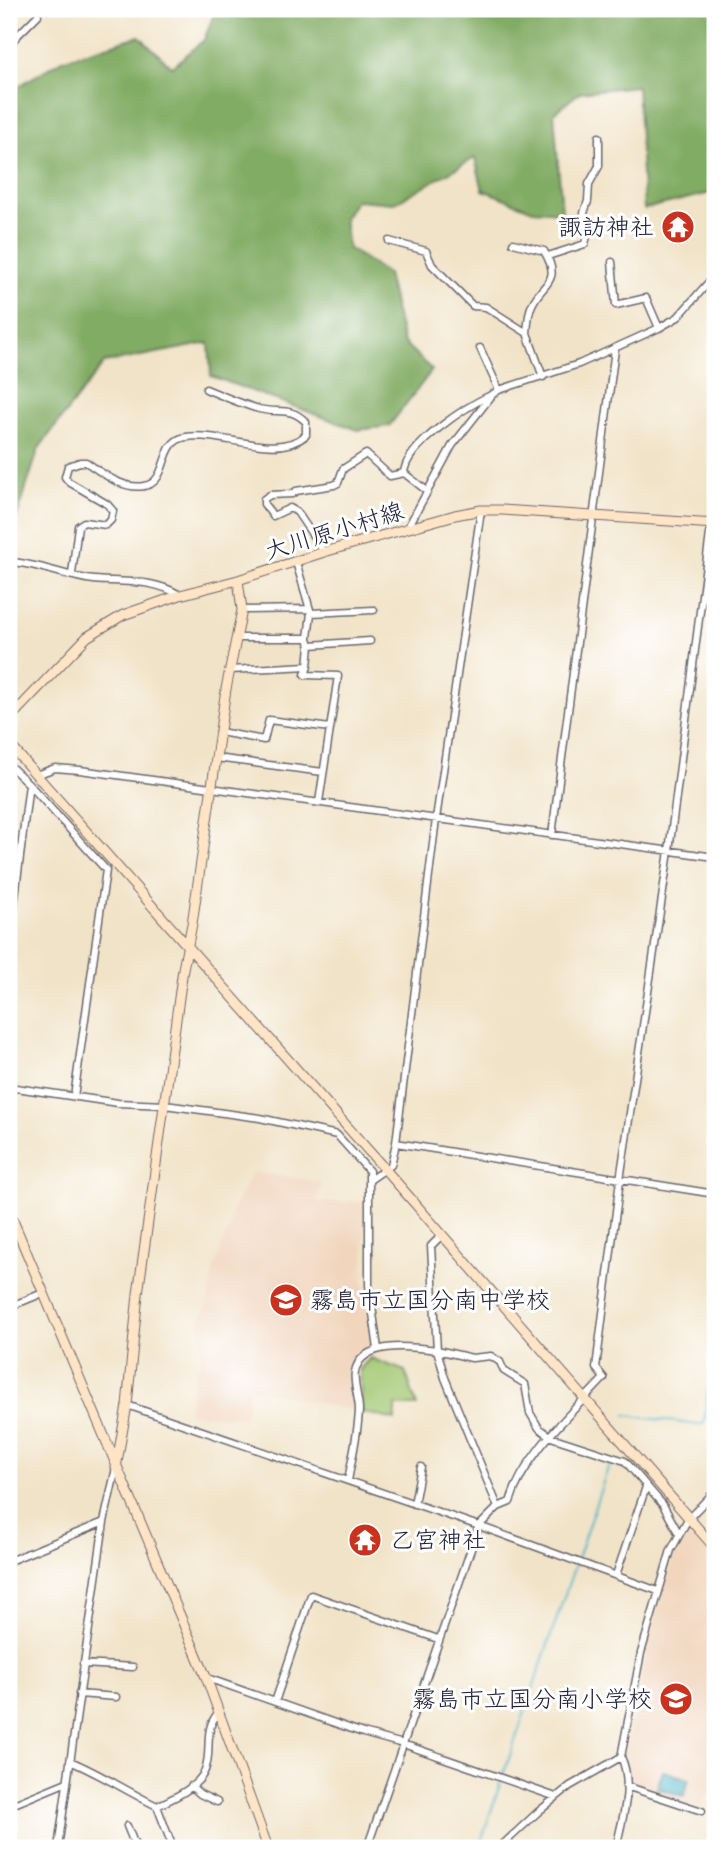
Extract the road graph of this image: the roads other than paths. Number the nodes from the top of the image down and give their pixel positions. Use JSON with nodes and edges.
{"nodes":[{"id":1,"x":38,"y":15,"type":"dead end"},
{"id":2,"x":9,"y":31,"type":"edge"},
{"id":3,"x":16,"y":37,"type":"junction"},
{"id":4,"x":9,"y":45,"type":"edge"},
{"id":5,"x":598,"y":137,"type":"dead end"},
{"id":6,"x":389,"y":241,"type":"dead end"},
{"id":7,"x":513,"y":243,"type":"dead end"},
{"id":8,"x":548,"y":256,"type":"junction"},
{"id":9,"x":612,"y":262,"type":"dead end"},
{"id":10,"x":715,"y":275,"type":"edge"},
{"id":11,"x":659,"y":328,"type":"junction"},
{"id":12,"x":527,"y":333,"type":"junction"},
{"id":13,"x":480,"y":348,"type":"dead end"},
{"id":14,"x":615,"y":349,"type":"junction"},
{"id":15,"x":543,"y":377,"type":"junction"},
{"id":16,"x":206,"y":389,"type":"dead end"},
{"id":17,"x":496,"y":392,"type":"junction"},
{"id":18,"x":404,"y":473,"type":"junction"},
{"id":19,"x":427,"y":491,"type":"junction"},
{"id":20,"x":715,"y":495,"type":"edge"},
{"id":21,"x":481,"y":510,"type":"junction"},
{"id":22,"x":594,"y":515,"type":"junction"},
{"id":23,"x":713,"y":524,"type":"edge"},
{"id":24,"x":407,"y":529,"type":"junction"},
{"id":25,"x":324,"y":552,"type":"junction"},
{"id":26,"x":9,"y":562,"type":"edge"},
{"id":27,"x":296,"y":562,"type":"junction"},
{"id":28,"x":72,"y":574,"type":"junction"},
{"id":29,"x":239,"y":580,"type":"junction"},
{"id":30,"x":180,"y":595,"type":"junction"},
{"id":31,"x":242,"y":610,"type":"junction"},
{"id":32,"x":373,"y":610,"type":"dead end"},
{"id":33,"x":310,"y":611,"type":"junction"},
{"id":34,"x":236,"y":638,"type":"junction"},
{"id":35,"x":370,"y":641,"type":"dead end"},
{"id":36,"x":309,"y":642,"type":"junction"},
{"id":37,"x":308,"y":666,"type":"junction"},
{"id":38,"x":230,"y":670,"type":"junction"},
{"id":39,"x":9,"y":719,"type":"edge"},
{"id":40,"x":330,"y":728,"type":"junction"},
{"id":41,"x":220,"y":732,"type":"junction"},
{"id":42,"x":9,"y":744,"type":"edge"},
{"id":43,"x":216,"y":758,"type":"junction"},
{"id":44,"x":9,"y":765,"type":"edge"},
{"id":45,"x":323,"y":772,"type":"junction"},
{"id":46,"x":37,"y":775,"type":"junction"},
{"id":47,"x":29,"y":784,"type":"junction"},
{"id":48,"x":211,"y":787,"type":"junction"},
{"id":49,"x":319,"y":803,"type":"junction"},
{"id":50,"x":436,"y":819,"type":"junction"},
{"id":51,"x":552,"y":835,"type":"junction"},
{"id":52,"x":668,"y":851,"type":"junction"},
{"id":53,"x":715,"y":857,"type":"edge"},
{"id":54,"x":188,"y":945,"type":"junction"},
{"id":55,"x":9,"y":946,"type":"edge"},
{"id":56,"x":9,"y":1087,"type":"edge"},
{"id":57,"x":74,"y":1097,"type":"junction"},
{"id":58,"x":165,"y":1105,"type":"junction"},
{"id":59,"x":396,"y":1143,"type":"junction"},
{"id":60,"x":384,"y":1169,"type":"junction"},
{"id":61,"x":370,"y":1179,"type":"junction"},
{"id":62,"x":620,"y":1180,"type":"junction"},
{"id":63,"x":715,"y":1194,"type":"edge"},
{"id":64,"x":9,"y":1211,"type":"edge"},
{"id":65,"x":442,"y":1235,"type":"junction"},
{"id":66,"x":43,"y":1293,"type":"junction"},
{"id":67,"x":9,"y":1307,"type":"edge"},
{"id":68,"x":378,"y":1349,"type":"junction"},
{"id":69,"x":437,"y":1350,"type":"junction"},
{"id":70,"x":584,"y":1399,"type":"junction"},
{"id":71,"x":127,"y":1405,"type":"junction"},
{"id":72,"x":551,"y":1437,"type":"junction"},
{"id":73,"x":421,"y":1467,"type":"dead end"},
{"id":74,"x":116,"y":1468,"type":"junction"},
{"id":75,"x":348,"y":1481,"type":"junction"},
{"id":76,"x":646,"y":1487,"type":"junction"},
{"id":77,"x":715,"y":1491,"type":"edge"},
{"id":78,"x":414,"y":1504,"type":"junction"},
{"id":79,"x":498,"y":1507,"type":"junction"},
{"id":80,"x":688,"y":1519,"type":"junction"},
{"id":81,"x":104,"y":1522,"type":"junction"},
{"id":82,"x":479,"y":1526,"type":"junction"},
{"id":83,"x":679,"y":1534,"type":"junction"},
{"id":84,"x":715,"y":1548,"type":"edge"},
{"id":85,"x":9,"y":1562,"type":"edge"},
{"id":86,"x":616,"y":1575,"type":"junction"},
{"id":87,"x":658,"y":1591,"type":"junction"},
{"id":88,"x":438,"y":1639,"type":"junction"},
{"id":89,"x":83,"y":1664,"type":"junction"},
{"id":90,"x":133,"y":1667,"type":"dead end"},
{"id":91,"x":206,"y":1677,"type":"junction"},
{"id":92,"x":79,"y":1694,"type":"junction"},
{"id":93,"x":116,"y":1697,"type":"dead end"},
{"id":94,"x":275,"y":1702,"type":"junction"},
{"id":95,"x":219,"y":1712,"type":"junction"},
{"id":96,"x":403,"y":1744,"type":"junction"},
{"id":97,"x":621,"y":1757,"type":"junction"},
{"id":98,"x":71,"y":1761,"type":"junction"},
{"id":99,"x":67,"y":1782,"type":"junction"},
{"id":100,"x":191,"y":1786,"type":"junction"},
{"id":101,"x":626,"y":1786,"type":"junction"},
{"id":102,"x":556,"y":1797,"type":"junction"},
{"id":103,"x":217,"y":1802,"type":"dead end"},
{"id":104,"x":9,"y":1806,"type":"edge"},
{"id":105,"x":157,"y":1806,"type":"junction"},
{"id":106,"x":702,"y":1811,"type":"dead end"},
{"id":107,"x":127,"y":1826,"type":"dead end"},
{"id":108,"x":616,"y":1847,"type":"edge"},
{"id":109,"x":58,"y":1848,"type":"edge"},
{"id":110,"x":136,"y":1848,"type":"edge"},
{"id":111,"x":173,"y":1848,"type":"edge"},
{"id":112,"x":268,"y":1848,"type":"edge"},
{"id":113,"x":367,"y":1848,"type":"edge"},
{"id":114,"x":499,"y":1848,"type":"edge"},
{"id":115,"x":599,"y":1848,"type":"edge"}],
"edges":[{"from":1,"to":3,"type":"street"},
{"from":2,"to":3,"type":"street"},
{"from":3,"to":4,"type":"street"},
{"from":5,"to":8,"type":"street"},
{"from":6,"to":12,"type":"street"},
{"from":7,"to":8,"type":"street"},
{"from":8,"to":12,"type":"street"},
{"from":9,"to":11,"type":"street"},
{"from":10,"to":11,"type":"street"},
{"from":11,"to":14,"type":"street"},
{"from":12,"to":15,"type":"street"},
{"from":13,"to":17,"type":"street"},
{"from":14,"to":15,"type":"street"},
{"from":14,"to":22,"type":"street"},
{"from":15,"to":17,"type":"street"},
{"from":16,"to":28,"type":"street"},
{"from":17,"to":18,"type":"street"},
{"from":17,"to":19,"type":"street"},
{"from":18,"to":19,"type":"street"},
{"from":18,"to":25,"type":"street"},
{"from":19,"to":24,"type":"street"},
{"from":20,"to":23,"type":"street"},
{"from":21,"to":22,"type":"main road","name":"大川原小村線"},
{"from":21,"to":24,"type":"main road","name":"大川原小村線"},
{"from":21,"to":50,"type":"street"},
{"from":22,"to":23,"type":"main road","name":"大川原小村線"},
{"from":22,"to":51,"type":"street"},
{"from":23,"to":52,"type":"street"},
{"from":24,"to":25,"type":"main road","name":"大川原小村線"},
{"from":25,"to":27,"type":"main road","name":"大川原小村線"},
{"from":26,"to":28,"type":"street"},
{"from":27,"to":29,"type":"main road","name":"大川原小村線"},
{"from":27,"to":33,"type":"street"},
{"from":28,"to":30,"type":"street"},
{"from":29,"to":30,"type":"main road","name":"大川原小村線"},
{"from":29,"to":31,"type":"main road"},
{"from":30,"to":39,"type":"main road","name":"大川原小村線"},
{"from":31,"to":33,"type":"street"},
{"from":31,"to":34,"type":"main road"},
{"from":32,"to":33,"type":"street"},
{"from":33,"to":36,"type":"street"},
{"from":34,"to":36,"type":"street"},
{"from":34,"to":38,"type":"main road"},
{"from":35,"to":36,"type":"street"},
{"from":36,"to":37,"type":"street"},
{"from":37,"to":38,"type":"street"},
{"from":37,"to":40,"type":"street"},
{"from":38,"to":41,"type":"main road"},
{"from":40,"to":41,"type":"street"},
{"from":40,"to":45,"type":"street"},
{"from":41,"to":43,"type":"main road"},
{"from":42,"to":46,"type":"main road"},
{"from":43,"to":45,"type":"street"},
{"from":43,"to":48,"type":"main road"},
{"from":44,"to":47,"type":"street"},
{"from":45,"to":49,"type":"street"},
{"from":46,"to":48,"type":"street"},
{"from":46,"to":54,"type":"main road"},
{"from":47,"to":55,"type":"street"},
{"from":47,"to":57,"type":"street"},
{"from":48,"to":49,"type":"street"},
{"from":48,"to":54,"type":"main road"},
{"from":49,"to":50,"type":"street"},
{"from":50,"to":51,"type":"street"},
{"from":50,"to":59,"type":"street"},
{"from":51,"to":52,"type":"street"},
{"from":52,"to":53,"type":"street"},
{"from":52,"to":62,"type":"street"},
{"from":54,"to":58,"type":"main road"},
{"from":54,"to":60,"type":"main road"},
{"from":56,"to":57,"type":"street"},
{"from":57,"to":58,"type":"street"},
{"from":58,"to":61,"type":"street"},
{"from":58,"to":71,"type":"main road"},
{"from":59,"to":60,"type":"street"},
{"from":59,"to":62,"type":"street"},
{"from":60,"to":61,"type":"street"},
{"from":60,"to":65,"type":"main road"},
{"from":61,"to":68,"type":"street"},
{"from":62,"to":63,"type":"street"},
{"from":62,"to":70,"type":"street"},
{"from":64,"to":66,"type":"main road"},
{"from":65,"to":69,"type":"street"},
{"from":65,"to":70,"type":"main road"},
{"from":66,"to":67,"type":"street"},
{"from":66,"to":74,"type":"main road"},
{"from":68,"to":69,"type":"street"},
{"from":68,"to":75,"type":"street"},
{"from":69,"to":72,"type":"street"},
{"from":69,"to":79,"type":"street"},
{"from":70,"to":72,"type":"street"},
{"from":70,"to":80,"type":"main road"},
{"from":71,"to":74,"type":"main road"},
{"from":71,"to":75,"type":"street"},
{"from":72,"to":76,"type":"street"},
{"from":72,"to":79,"type":"street"},
{"from":73,"to":78,"type":"street"},
{"from":74,"to":81,"type":"street"},
{"from":74,"to":91,"type":"main road"},
{"from":75,"to":78,"type":"street"},
{"from":76,"to":83,"type":"street"},
{"from":76,"to":86,"type":"street"},
{"from":77,"to":80,"type":"street"},
{"from":78,"to":82,"type":"street"},
{"from":79,"to":82,"type":"street"},
{"from":80,"to":83,"type":"street"},
{"from":80,"to":84,"type":"main road"},
{"from":81,"to":85,"type":"street"},
{"from":81,"to":89,"type":"street"},
{"from":82,"to":86,"type":"street"},
{"from":82,"to":88,"type":"street"},
{"from":83,"to":87,"type":"street"},
{"from":86,"to":87,"type":"street"},
{"from":87,"to":97,"type":"street"},
{"from":88,"to":94,"type":"street"},
{"from":88,"to":96,"type":"street"},
{"from":89,"to":90,"type":"street"},
{"from":89,"to":92,"type":"street"},
{"from":91,"to":94,"type":"street"},
{"from":91,"to":95,"type":"main road"},
{"from":92,"to":93,"type":"street"},
{"from":92,"to":98,"type":"street"},
{"from":94,"to":96,"type":"street"},
{"from":95,"to":100,"type":"street"},
{"from":95,"to":112,"type":"main road"},
{"from":96,"to":102,"type":"street"},
{"from":96,"to":113,"type":"street"},
{"from":97,"to":101,"type":"street"},
{"from":97,"to":102,"type":"street"},
{"from":98,"to":99,"type":"street"},
{"from":98,"to":105,"type":"street"},
{"from":99,"to":104,"type":"street"},
{"from":99,"to":109,"type":"street"},
{"from":100,"to":103,"type":"street"},
{"from":100,"to":105,"type":"street"},
{"from":101,"to":106,"type":"street"},
{"from":101,"to":108,"type":"street"},
{"from":102,"to":114,"type":"street"},
{"from":105,"to":111,"type":"street"},
{"from":107,"to":110,"type":"street"},
{"from":108,"to":115,"type":"street"}]}
